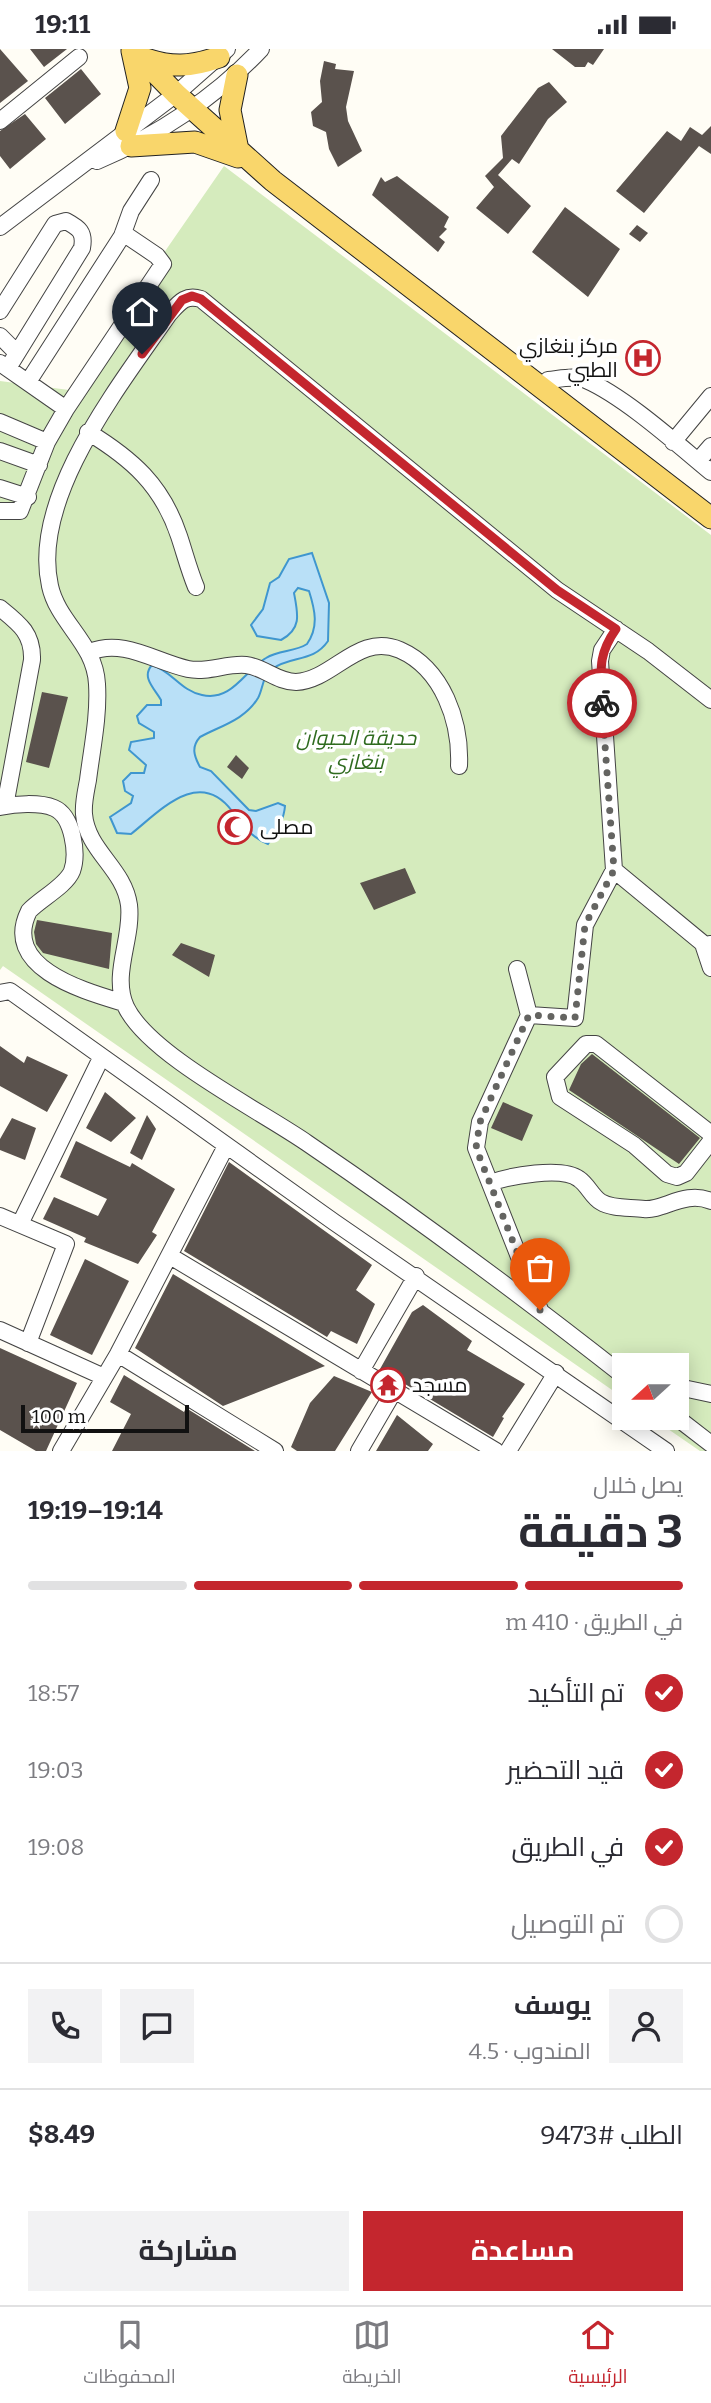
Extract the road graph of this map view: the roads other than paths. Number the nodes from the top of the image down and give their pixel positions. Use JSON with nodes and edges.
{"nodes":[{"id":1,"x":261,"y":49,"type":"edge"},
{"id":2,"x":134,"y":52,"type":"edge"},
{"id":3,"x":223,"y":53,"type":"edge"},
{"id":4,"x":79,"y":57,"type":"dead end"},
{"id":5,"x":237,"y":75,"type":"junction"},
{"id":6,"x":183,"y":101,"type":"junction"},
{"id":7,"x":0,"y":121,"type":"edge"},
{"id":8,"x":129,"y":139,"type":"junction"},
{"id":9,"x":251,"y":161,"type":"junction"},
{"id":10,"x":151,"y":180,"type":"dead end"},
{"id":11,"x":0,"y":227,"type":"edge"},
{"id":12,"x":123,"y":233,"type":"junction"},
{"id":13,"x":374,"y":252,"type":"junction"},
{"id":14,"x":0,"y":311,"type":"edge"},
{"id":15,"x":0,"y":336,"type":"edge"},
{"id":16,"x":16,"y":352,"type":"junction"},
{"id":17,"x":4,"y":365,"type":"edge"},
{"id":18,"x":548,"y":380,"type":"junction"},
{"id":19,"x":28,"y":382,"type":"junction"},
{"id":20,"x":711,"y":396,"type":"edge"},
{"id":21,"x":66,"y":409,"type":"junction"},
{"id":22,"x":1,"y":427,"type":"edge"},
{"id":23,"x":88,"y":432,"type":"junction"},
{"id":24,"x":47,"y":442,"type":"junction"},
{"id":25,"x":673,"y":442,"type":"junction"},
{"id":26,"x":711,"y":446,"type":"edge"},
{"id":27,"x":0,"y":451,"type":"edge"},
{"id":28,"x":39,"y":465,"type":"junction"},
{"id":29,"x":705,"y":466,"type":"edge"},
{"id":30,"x":0,"y":488,"type":"edge"},
{"id":31,"x":28,"y":497,"type":"junction"},
{"id":32,"x":711,"y":505,"type":"edge"},
{"id":33,"x":0,"y":511,"type":"edge"},
{"id":34,"x":711,"y":518,"type":"edge"},
{"id":35,"x":196,"y":587,"type":"dead end"},
{"id":36,"x":0,"y":608,"type":"edge"},
{"id":37,"x":616,"y":629,"type":"junction"},
{"id":38,"x":90,"y":652,"type":"junction"},
{"id":39,"x":711,"y":700,"type":"edge"},
{"id":40,"x":459,"y":766,"type":"dead end"},
{"id":41,"x":2,"y":807,"type":"edge"},
{"id":42,"x":614,"y":870,"type":"junction"},
{"id":43,"x":709,"y":947,"type":"edge"},
{"id":44,"x":711,"y":968,"type":"edge"},
{"id":45,"x":517,"y":969,"type":"dead end"},
{"id":46,"x":0,"y":993,"type":"edge"},
{"id":47,"x":124,"y":1003,"type":"junction"},
{"id":48,"x":529,"y":1015,"type":"junction"},
{"id":49,"x":575,"y":1018,"type":"junction"},
{"id":50,"x":586,"y":1044,"type":"junction"},
{"id":51,"x":101,"y":1058,"type":"junction"},
{"id":52,"x":711,"y":1133,"type":"edge"},
{"id":53,"x":711,"y":1141,"type":"edge"},
{"id":54,"x":226,"y":1146,"type":"junction"},
{"id":55,"x":490,"y":1183,"type":"junction"},
{"id":56,"x":711,"y":1201,"type":"edge"},
{"id":57,"x":0,"y":1216,"type":"edge"},
{"id":58,"x":20,"y":1224,"type":"junction"},
{"id":59,"x":170,"y":1256,"type":"junction"},
{"id":60,"x":416,"y":1276,"type":"junction"},
{"id":61,"x":540,"y":1310,"type":"junction"},
{"id":62,"x":0,"y":1330,"type":"edge"},
{"id":63,"x":28,"y":1343,"type":"junction"},
{"id":64,"x":118,"y":1354,"type":"junction"},
{"id":65,"x":612,"y":1367,"type":"edge"},
{"id":66,"x":361,"y":1371,"type":"junction"},
{"id":67,"x":556,"y":1373,"type":"junction"},
{"id":68,"x":104,"y":1377,"type":"junction"},
{"id":69,"x":690,"y":1390,"type":"edge"},
{"id":70,"x":394,"y":1391,"type":"junction"},
{"id":71,"x":711,"y":1394,"type":"edge"},
{"id":72,"x":612,"y":1407,"type":"edge"},
{"id":73,"x":690,"y":1428,"type":"edge"},
{"id":74,"x":645,"y":1430,"type":"edge"},
{"id":75,"x":711,"y":1444,"type":"edge"},
{"id":76,"x":61,"y":1451,"type":"edge"},
{"id":77,"x":275,"y":1451,"type":"edge"},
{"id":78,"x":359,"y":1451,"type":"edge"},
{"id":79,"x":496,"y":1451,"type":"edge"},
{"id":80,"x":508,"y":1451,"type":"edge"},
{"id":81,"x":666,"y":1451,"type":"edge"}],
"edges":[{"from":1,"to":5,"type":"street"},
{"from":2,"to":3,"type":"main road"},
{"from":2,"to":6,"type":"main road"},
{"from":2,"to":8,"type":"main road"},
{"from":3,"to":6,"type":"street"},
{"from":4,"to":7,"type":"street"},
{"from":5,"to":6,"type":"street"},
{"from":5,"to":9,"type":"main road"},
{"from":6,"to":8,"type":"street"},
{"from":6,"to":9,"type":"main road"},
{"from":8,"to":9,"type":"main road"},
{"from":8,"to":11,"type":"street"},
{"from":9,"to":13,"type":"main road"},
{"from":10,"to":12,"type":"street"},
{"from":12,"to":19,"type":"street"},
{"from":12,"to":21,"type":"street"},
{"from":13,"to":18,"type":"main road"},
{"from":13,"to":34,"type":"main road"},
{"from":14,"to":16,"type":"street"},
{"from":15,"to":16,"type":"street"},
{"from":16,"to":17,"type":"street"},
{"from":17,"to":19,"type":"street"},
{"from":18,"to":25,"type":"street"},
{"from":18,"to":32,"type":"main road"},
{"from":19,"to":21,"type":"street"},
{"from":20,"to":25,"type":"street"},
{"from":21,"to":24,"type":"street"},
{"from":22,"to":24,"type":"street"},
{"from":23,"to":35,"type":"street"},
{"from":23,"to":37,"type":"street"},
{"from":23,"to":38,"type":"street"},
{"from":24,"to":28,"type":"street"},
{"from":25,"to":29,"type":"street"},
{"from":26,"to":29,"type":"street"},
{"from":27,"to":28,"type":"street"},
{"from":28,"to":31,"type":"street"},
{"from":30,"to":31,"type":"street"},
{"from":31,"to":33,"type":"street"},
{"from":36,"to":41,"type":"street"},
{"from":37,"to":39,"type":"street"},
{"from":37,"to":42,"type":"street"},
{"from":38,"to":40,"type":"street"},
{"from":38,"to":47,"type":"street"},
{"from":41,"to":47,"type":"street"},
{"from":42,"to":43,"type":"street"},
{"from":42,"to":49,"type":"street"},
{"from":43,"to":44,"type":"street"},
{"from":45,"to":48,"type":"street"},
{"from":46,"to":51,"type":"street"},
{"from":47,"to":61,"type":"street"},
{"from":48,"to":49,"type":"street"},
{"from":48,"to":55,"type":"street"},
{"from":49,"to":50,"type":"street"},
{"from":50,"to":52,"type":"street"},
{"from":50,"to":53,"type":"street"},
{"from":51,"to":54,"type":"street"},
{"from":51,"to":58,"type":"street"},
{"from":54,"to":59,"type":"street"},
{"from":54,"to":60,"type":"street"},
{"from":55,"to":56,"type":"street"},
{"from":55,"to":61,"type":"street"},
{"from":57,"to":58,"type":"street"},
{"from":58,"to":63,"type":"street"},
{"from":59,"to":64,"type":"street"},
{"from":59,"to":66,"type":"street"},
{"from":60,"to":66,"type":"street"},
{"from":60,"to":67,"type":"street"},
{"from":61,"to":65,"type":"street"},
{"from":62,"to":63,"type":"street"},
{"from":63,"to":68,"type":"street"},
{"from":64,"to":68,"type":"street"},
{"from":64,"to":77,"type":"street"},
{"from":66,"to":70,"type":"street"},
{"from":67,"to":72,"type":"street"},
{"from":67,"to":80,"type":"street"},
{"from":68,"to":76,"type":"street"},
{"from":69,"to":71,"type":"street"},
{"from":70,"to":78,"type":"street"},
{"from":70,"to":79,"type":"street"},
{"from":73,"to":75,"type":"street"},
{"from":74,"to":81,"type":"street"}]}
